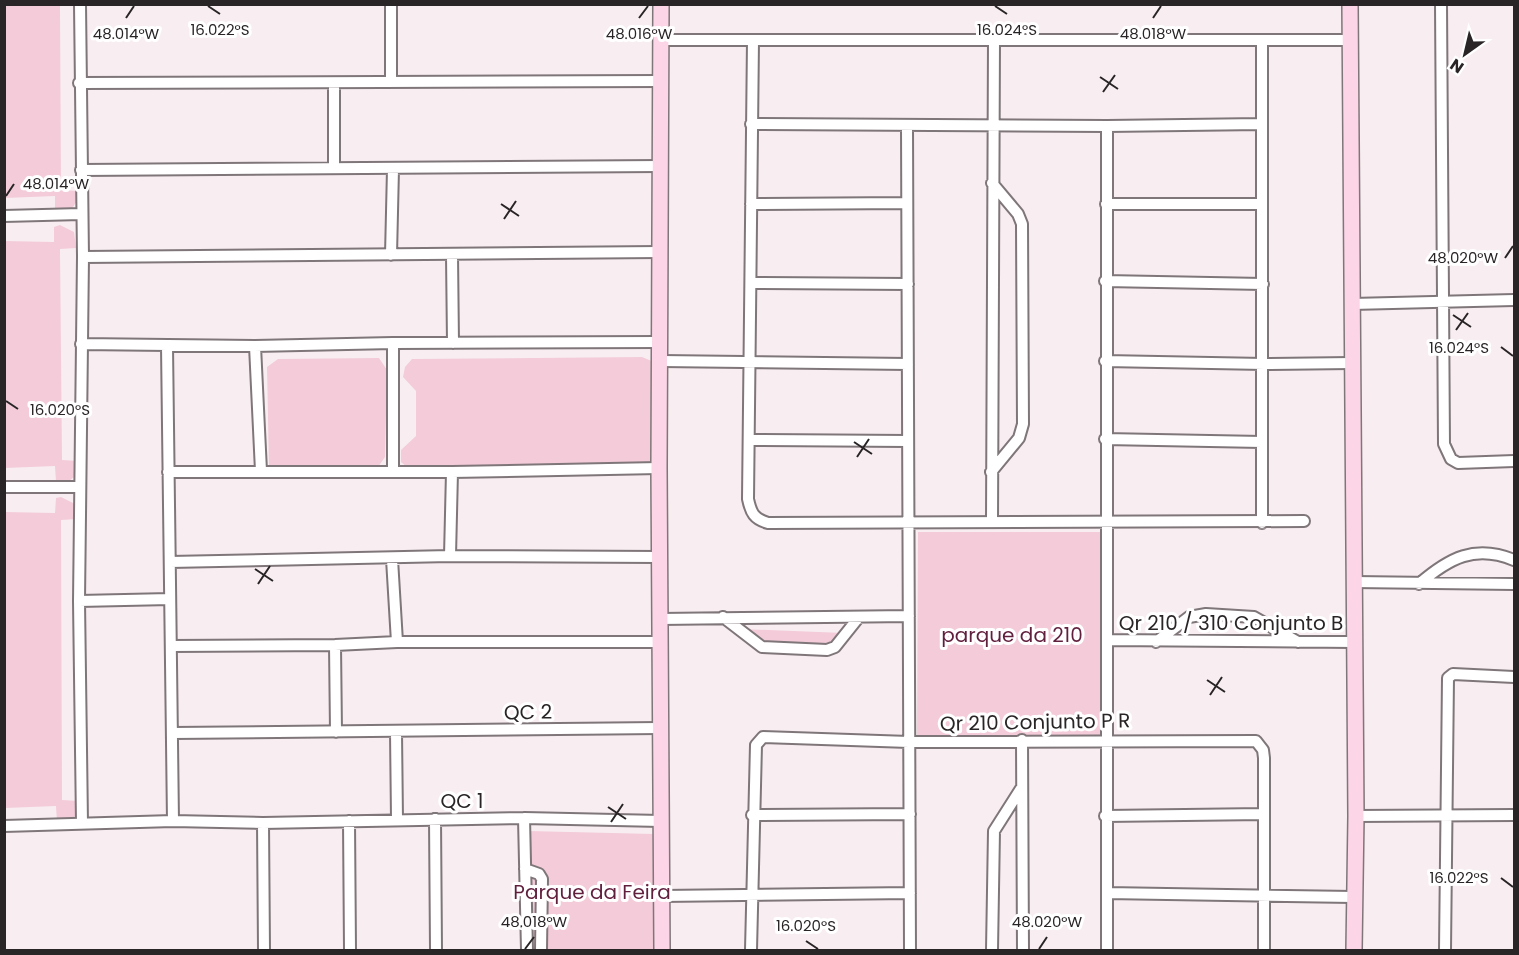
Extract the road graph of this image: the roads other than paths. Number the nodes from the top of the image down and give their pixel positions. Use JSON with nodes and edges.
{"nodes":[{"id":1,"x":80,"y":4,"type":"edge"},
{"id":2,"x":391,"y":4,"type":"edge"},
{"id":3,"x":661,"y":4,"type":"edge"},
{"id":4,"x":1350,"y":4,"type":"edge"},
{"id":5,"x":1441,"y":4,"type":"edge"},
{"id":6,"x":662,"y":40,"type":"junction"},
{"id":7,"x":753,"y":40,"type":"junction"},
{"id":8,"x":994,"y":40,"type":"junction"},
{"id":9,"x":1349,"y":40,"type":"junction"},
{"id":10,"x":1262,"y":42,"type":"junction"},
{"id":11,"x":391,"y":81,"type":"junction"},
{"id":12,"x":662,"y":81,"type":"junction"},
{"id":13,"x":79,"y":83,"type":"junction"},
{"id":14,"x":334,"y":83,"type":"junction"},
{"id":15,"x":751,"y":124,"type":"junction"},
{"id":16,"x":1262,"y":124,"type":"junction"},
{"id":17,"x":907,"y":126,"type":"junction"},
{"id":18,"x":993,"y":126,"type":"junction"},
{"id":19,"x":1107,"y":126,"type":"junction"},
{"id":20,"x":661,"y":166,"type":"junction"},
{"id":21,"x":334,"y":167,"type":"junction"},
{"id":22,"x":393,"y":169,"type":"junction"},
{"id":23,"x":81,"y":170,"type":"junction"},
{"id":24,"x":992,"y":183,"type":"junction"},
{"id":25,"x":907,"y":203,"type":"junction"},
{"id":26,"x":751,"y":204,"type":"junction"},
{"id":27,"x":1106,"y":204,"type":"junction"},
{"id":28,"x":1262,"y":204,"type":"junction"},
{"id":29,"x":81,"y":214,"type":"junction"},
{"id":30,"x":4,"y":216,"type":"edge"},
{"id":31,"x":660,"y":252,"type":"junction"},
{"id":32,"x":391,"y":255,"type":"junction"},
{"id":33,"x":452,"y":255,"type":"junction"},
{"id":34,"x":82,"y":257,"type":"junction"},
{"id":35,"x":1106,"y":281,"type":"junction"},
{"id":36,"x":752,"y":283,"type":"junction"},
{"id":37,"x":908,"y":284,"type":"junction"},
{"id":38,"x":1263,"y":284,"type":"junction"},
{"id":39,"x":1515,"y":300,"type":"edge"},
{"id":40,"x":1444,"y":301,"type":"junction"},
{"id":41,"x":1352,"y":304,"type":"junction"},
{"id":42,"x":660,"y":342,"type":"junction"},
{"id":43,"x":393,"y":343,"type":"junction"},
{"id":44,"x":453,"y":343,"type":"junction"},
{"id":45,"x":81,"y":344,"type":"junction"},
{"id":46,"x":167,"y":346,"type":"junction"},
{"id":47,"x":255,"y":346,"type":"junction"},
{"id":48,"x":1105,"y":360,"type":"junction"},
{"id":49,"x":751,"y":361,"type":"junction"},
{"id":50,"x":661,"y":362,"type":"junction"},
{"id":51,"x":1352,"y":363,"type":"junction"},
{"id":52,"x":908,"y":364,"type":"junction"},
{"id":53,"x":1264,"y":364,"type":"junction"},
{"id":54,"x":1105,"y":439,"type":"junction"},
{"id":55,"x":750,"y":440,"type":"junction"},
{"id":56,"x":908,"y":441,"type":"junction"},
{"id":57,"x":1262,"y":442,"type":"junction"},
{"id":58,"x":1515,"y":461,"type":"edge"},
{"id":59,"x":659,"y":468,"type":"junction"},
{"id":60,"x":261,"y":471,"type":"junction"},
{"id":61,"x":168,"y":472,"type":"junction"},
{"id":62,"x":393,"y":472,"type":"junction"},
{"id":63,"x":452,"y":472,"type":"junction"},
{"id":64,"x":992,"y":472,"type":"junction"},
{"id":65,"x":4,"y":487,"type":"edge"},
{"id":66,"x":80,"y":487,"type":"junction"},
{"id":67,"x":1304,"y":521,"type":"dead end"},
{"id":68,"x":909,"y":522,"type":"junction"},
{"id":69,"x":992,"y":522,"type":"junction"},
{"id":70,"x":1107,"y":523,"type":"junction"},
{"id":71,"x":1262,"y":523,"type":"junction"},
{"id":72,"x":450,"y":556,"type":"junction"},
{"id":73,"x":660,"y":557,"type":"junction"},
{"id":74,"x":392,"y":559,"type":"junction"},
{"id":75,"x":1515,"y":560,"type":"edge"},
{"id":76,"x":170,"y":562,"type":"junction"},
{"id":77,"x":1354,"y":582,"type":"junction"},
{"id":78,"x":1419,"y":584,"type":"junction"},
{"id":79,"x":1515,"y":584,"type":"edge"},
{"id":80,"x":170,"y":599,"type":"junction"},
{"id":81,"x":80,"y":601,"type":"junction"},
{"id":82,"x":909,"y":616,"type":"junction"},
{"id":83,"x":723,"y":617,"type":"junction"},
{"id":84,"x":859,"y":617,"type":"junction"},
{"id":85,"x":660,"y":619,"type":"junction"},
{"id":86,"x":1108,"y":640,"type":"junction"},
{"id":87,"x":397,"y":642,"type":"junction"},
{"id":88,"x":660,"y":642,"type":"junction"},
{"id":89,"x":1155,"y":642,"type":"junction"},
{"id":90,"x":1298,"y":642,"type":"junction"},
{"id":91,"x":1354,"y":642,"type":"junction"},
{"id":92,"x":335,"y":645,"type":"junction"},
{"id":93,"x":171,"y":646,"type":"junction"},
{"id":94,"x":1515,"y":677,"type":"edge"},
{"id":95,"x":660,"y":728,"type":"junction"},
{"id":96,"x":336,"y":732,"type":"junction"},
{"id":97,"x":396,"y":732,"type":"junction"},
{"id":98,"x":173,"y":733,"type":"junction"},
{"id":99,"x":1022,"y":740,"type":"junction"},
{"id":100,"x":1106,"y":740,"type":"junction"},
{"id":101,"x":909,"y":742,"type":"junction"},
{"id":102,"x":1022,"y":787,"type":"junction"},
{"id":103,"x":910,"y":814,"type":"junction"},
{"id":104,"x":1264,"y":814,"type":"junction"},
{"id":105,"x":1445,"y":814,"type":"junction"},
{"id":106,"x":752,"y":815,"type":"junction"},
{"id":107,"x":1515,"y":815,"type":"edge"},
{"id":108,"x":1105,"y":816,"type":"junction"},
{"id":109,"x":1356,"y":816,"type":"junction"},
{"id":110,"x":524,"y":818,"type":"junction"},
{"id":111,"x":397,"y":819,"type":"junction"},
{"id":112,"x":435,"y":819,"type":"junction"},
{"id":113,"x":173,"y":821,"type":"junction"},
{"id":114,"x":349,"y":821,"type":"junction"},
{"id":115,"x":661,"y":821,"type":"junction"},
{"id":116,"x":82,"y":823,"type":"junction"},
{"id":117,"x":262,"y":823,"type":"junction"},
{"id":118,"x":4,"y":826,"type":"edge"},
{"id":119,"x":525,"y":869,"type":"junction"},
{"id":120,"x":910,"y":893,"type":"junction"},
{"id":121,"x":1107,"y":893,"type":"junction"},
{"id":122,"x":752,"y":894,"type":"junction"},
{"id":123,"x":662,"y":896,"type":"junction"},
{"id":124,"x":1266,"y":896,"type":"junction"},
{"id":125,"x":1353,"y":897,"type":"junction"},
{"id":126,"x":264,"y":951,"type":"edge"},
{"id":127,"x":350,"y":951,"type":"edge"},
{"id":128,"x":436,"y":951,"type":"edge"},
{"id":129,"x":527,"y":951,"type":"edge"},
{"id":130,"x":541,"y":951,"type":"edge"},
{"id":131,"x":662,"y":951,"type":"edge"},
{"id":132,"x":752,"y":951,"type":"edge"},
{"id":133,"x":910,"y":951,"type":"edge"},
{"id":134,"x":992,"y":951,"type":"edge"},
{"id":135,"x":1023,"y":951,"type":"edge"},
{"id":136,"x":1107,"y":951,"type":"edge"},
{"id":137,"x":1264,"y":951,"type":"edge"},
{"id":138,"x":1354,"y":951,"type":"edge"},
{"id":139,"x":1445,"y":951,"type":"edge"}],
"edges":[{"from":1,"to":13,"type":"street"},
{"from":2,"to":11,"type":"street"},
{"from":3,"to":6,"type":"street"},
{"from":4,"to":9,"type":"street"},
{"from":5,"to":40,"type":"street"},
{"from":6,"to":7,"type":"street"},
{"from":6,"to":12,"type":"street"},
{"from":7,"to":8,"type":"street"},
{"from":7,"to":15,"type":"street"},
{"from":8,"to":10,"type":"street"},
{"from":8,"to":18,"type":"street"},
{"from":9,"to":10,"type":"street"},
{"from":9,"to":41,"type":"street"},
{"from":10,"to":16,"type":"street"},
{"from":11,"to":12,"type":"street"},
{"from":11,"to":14,"type":"street"},
{"from":12,"to":20,"type":"street"},
{"from":13,"to":14,"type":"street"},
{"from":13,"to":23,"type":"street"},
{"from":14,"to":21,"type":"street"},
{"from":15,"to":17,"type":"street"},
{"from":15,"to":26,"type":"street"},
{"from":16,"to":19,"type":"street"},
{"from":16,"to":28,"type":"street"},
{"from":17,"to":18,"type":"street"},
{"from":17,"to":25,"type":"street"},
{"from":18,"to":19,"type":"street"},
{"from":18,"to":24,"type":"street"},
{"from":19,"to":27,"type":"street"},
{"from":20,"to":22,"type":"street"},
{"from":20,"to":31,"type":"street"},
{"from":21,"to":22,"type":"street"},
{"from":21,"to":23,"type":"street"},
{"from":22,"to":32,"type":"street"},
{"from":23,"to":29,"type":"street"},
{"from":24,"to":64,"type":"street"},
{"from":24,"to":64,"type":"street"},
{"from":25,"to":26,"type":"street"},
{"from":25,"to":37,"type":"street"},
{"from":26,"to":36,"type":"street"},
{"from":27,"to":28,"type":"street"},
{"from":27,"to":35,"type":"street"},
{"from":28,"to":38,"type":"street"},
{"from":29,"to":30,"type":"street"},
{"from":29,"to":34,"type":"street"},
{"from":31,"to":33,"type":"street"},
{"from":31,"to":42,"type":"street"},
{"from":32,"to":33,"type":"street"},
{"from":32,"to":34,"type":"street"},
{"from":33,"to":44,"type":"street"},
{"from":34,"to":45,"type":"street"},
{"from":35,"to":38,"type":"street"},
{"from":35,"to":48,"type":"street"},
{"from":36,"to":37,"type":"street"},
{"from":36,"to":49,"type":"street"},
{"from":37,"to":52,"type":"street"},
{"from":38,"to":53,"type":"street"},
{"from":39,"to":40,"type":"street"},
{"from":40,"to":41,"type":"street"},
{"from":40,"to":58,"type":"street"},
{"from":41,"to":51,"type":"street"},
{"from":42,"to":44,"type":"street"},
{"from":42,"to":50,"type":"street"},
{"from":43,"to":44,"type":"street"},
{"from":43,"to":47,"type":"street"},
{"from":43,"to":62,"type":"street"},
{"from":45,"to":46,"type":"street"},
{"from":45,"to":66,"type":"street"},
{"from":46,"to":47,"type":"street"},
{"from":46,"to":61,"type":"street"},
{"from":47,"to":60,"type":"street"},
{"from":48,"to":53,"type":"street"},
{"from":48,"to":54,"type":"street"},
{"from":49,"to":50,"type":"street"},
{"from":49,"to":52,"type":"street"},
{"from":49,"to":55,"type":"street"},
{"from":50,"to":59,"type":"street"},
{"from":51,"to":53,"type":"street"},
{"from":51,"to":77,"type":"street"},
{"from":52,"to":56,"type":"street"},
{"from":53,"to":57,"type":"street"},
{"from":54,"to":57,"type":"street"},
{"from":54,"to":70,"type":"street"},
{"from":55,"to":56,"type":"street"},
{"from":55,"to":68,"type":"street"},
{"from":56,"to":68,"type":"street"},
{"from":57,"to":71,"type":"street"},
{"from":59,"to":63,"type":"street"},
{"from":59,"to":73,"type":"street"},
{"from":60,"to":61,"type":"street"},
{"from":60,"to":62,"type":"street"},
{"from":61,"to":76,"type":"street"},
{"from":62,"to":63,"type":"street"},
{"from":63,"to":72,"type":"street"},
{"from":64,"to":69,"type":"street"},
{"from":65,"to":66,"type":"street"},
{"from":66,"to":81,"type":"street"},
{"from":67,"to":71,"type":"street"},
{"from":68,"to":69,"type":"street"},
{"from":68,"to":82,"type":"street"},
{"from":69,"to":70,"type":"street"},
{"from":70,"to":71,"type":"street"},
{"from":70,"to":86,"type":"street"},
{"from":72,"to":73,"type":"street"},
{"from":72,"to":74,"type":"street"},
{"from":73,"to":85,"type":"street"},
{"from":74,"to":76,"type":"street"},
{"from":74,"to":87,"type":"street"},
{"from":75,"to":78,"type":"street"},
{"from":76,"to":80,"type":"street"},
{"from":77,"to":78,"type":"street"},
{"from":77,"to":91,"type":"street"},
{"from":78,"to":79,"type":"street"},
{"from":80,"to":81,"type":"street"},
{"from":80,"to":93,"type":"street"},
{"from":81,"to":116,"type":"street"},
{"from":82,"to":84,"type":"street"},
{"from":82,"to":101,"type":"street"},
{"from":83,"to":84,"type":"street"},
{"from":83,"to":84,"type":"street"},
{"from":83,"to":85,"type":"street"},
{"from":85,"to":88,"type":"street"},
{"from":86,"to":89,"type":"street","name":"Qr 210 / 310 Conjunto B"},
{"from":86,"to":100,"type":"street"},
{"from":87,"to":88,"type":"street"},
{"from":87,"to":92,"type":"street"},
{"from":88,"to":95,"type":"street"},
{"from":89,"to":90,"type":"street","name":"Qr 210 / 310 Conjunto B"},
{"from":89,"to":90,"type":"street"},
{"from":90,"to":91,"type":"street","name":"Qr 210 / 310 Conjunto B"},
{"from":91,"to":109,"type":"street"},
{"from":92,"to":93,"type":"street"},
{"from":92,"to":96,"type":"street"},
{"from":93,"to":98,"type":"street"},
{"from":94,"to":105,"type":"street"},
{"from":95,"to":97,"type":"street","name":"QC 2"},
{"from":95,"to":115,"type":"street"},
{"from":96,"to":97,"type":"street","name":"QC 2"},
{"from":96,"to":98,"type":"street","name":"QC 2"},
{"from":97,"to":111,"type":"street"},
{"from":98,"to":113,"type":"street"},
{"from":99,"to":100,"type":"street","name":"Qr 210 Conjunto P R"},
{"from":99,"to":101,"type":"street","name":"Qr 210 Conjunto P R"},
{"from":99,"to":102,"type":"street"},
{"from":100,"to":104,"type":"street","name":"Qr 210 Conjunto P R"},
{"from":100,"to":108,"type":"street"},
{"from":101,"to":103,"type":"street"},
{"from":101,"to":106,"type":"street","name":"Qr 210 Conjunto P R"},
{"from":102,"to":134,"type":"street"},
{"from":102,"to":135,"type":"street"},
{"from":103,"to":106,"type":"street"},
{"from":103,"to":120,"type":"street"},
{"from":104,"to":108,"type":"street"},
{"from":104,"to":124,"type":"street","name":"Qr 210 Conjunto P R"},
{"from":105,"to":107,"type":"street"},
{"from":105,"to":109,"type":"street"},
{"from":105,"to":139,"type":"street"},
{"from":106,"to":122,"type":"street","name":"Qr 210 Conjunto P R"},
{"from":108,"to":121,"type":"street"},
{"from":109,"to":125,"type":"street"},
{"from":110,"to":112,"type":"street","name":"QC 1"},
{"from":110,"to":115,"type":"street","name":"QC 1"},
{"from":110,"to":119,"type":"street"},
{"from":111,"to":112,"type":"street","name":"QC 1"},
{"from":111,"to":114,"type":"street","name":"QC 1"},
{"from":112,"to":128,"type":"street"},
{"from":113,"to":116,"type":"street","name":"QC 1"},
{"from":113,"to":117,"type":"street","name":"QC 1"},
{"from":114,"to":117,"type":"street","name":"QC 1"},
{"from":114,"to":127,"type":"street"},
{"from":115,"to":123,"type":"street"},
{"from":116,"to":118,"type":"street","name":"QC 1"},
{"from":117,"to":126,"type":"street"},
{"from":119,"to":129,"type":"street"},
{"from":119,"to":130,"type":"street"},
{"from":120,"to":122,"type":"street"},
{"from":120,"to":133,"type":"street"},
{"from":121,"to":124,"type":"street"},
{"from":121,"to":136,"type":"street"},
{"from":122,"to":123,"type":"street"},
{"from":122,"to":132,"type":"street","name":"Qr 210 Conjunto P R"},
{"from":123,"to":131,"type":"street"},
{"from":124,"to":125,"type":"street"},
{"from":124,"to":137,"type":"street","name":"Qr 210 Conjunto P R"},
{"from":125,"to":138,"type":"street"}]}
